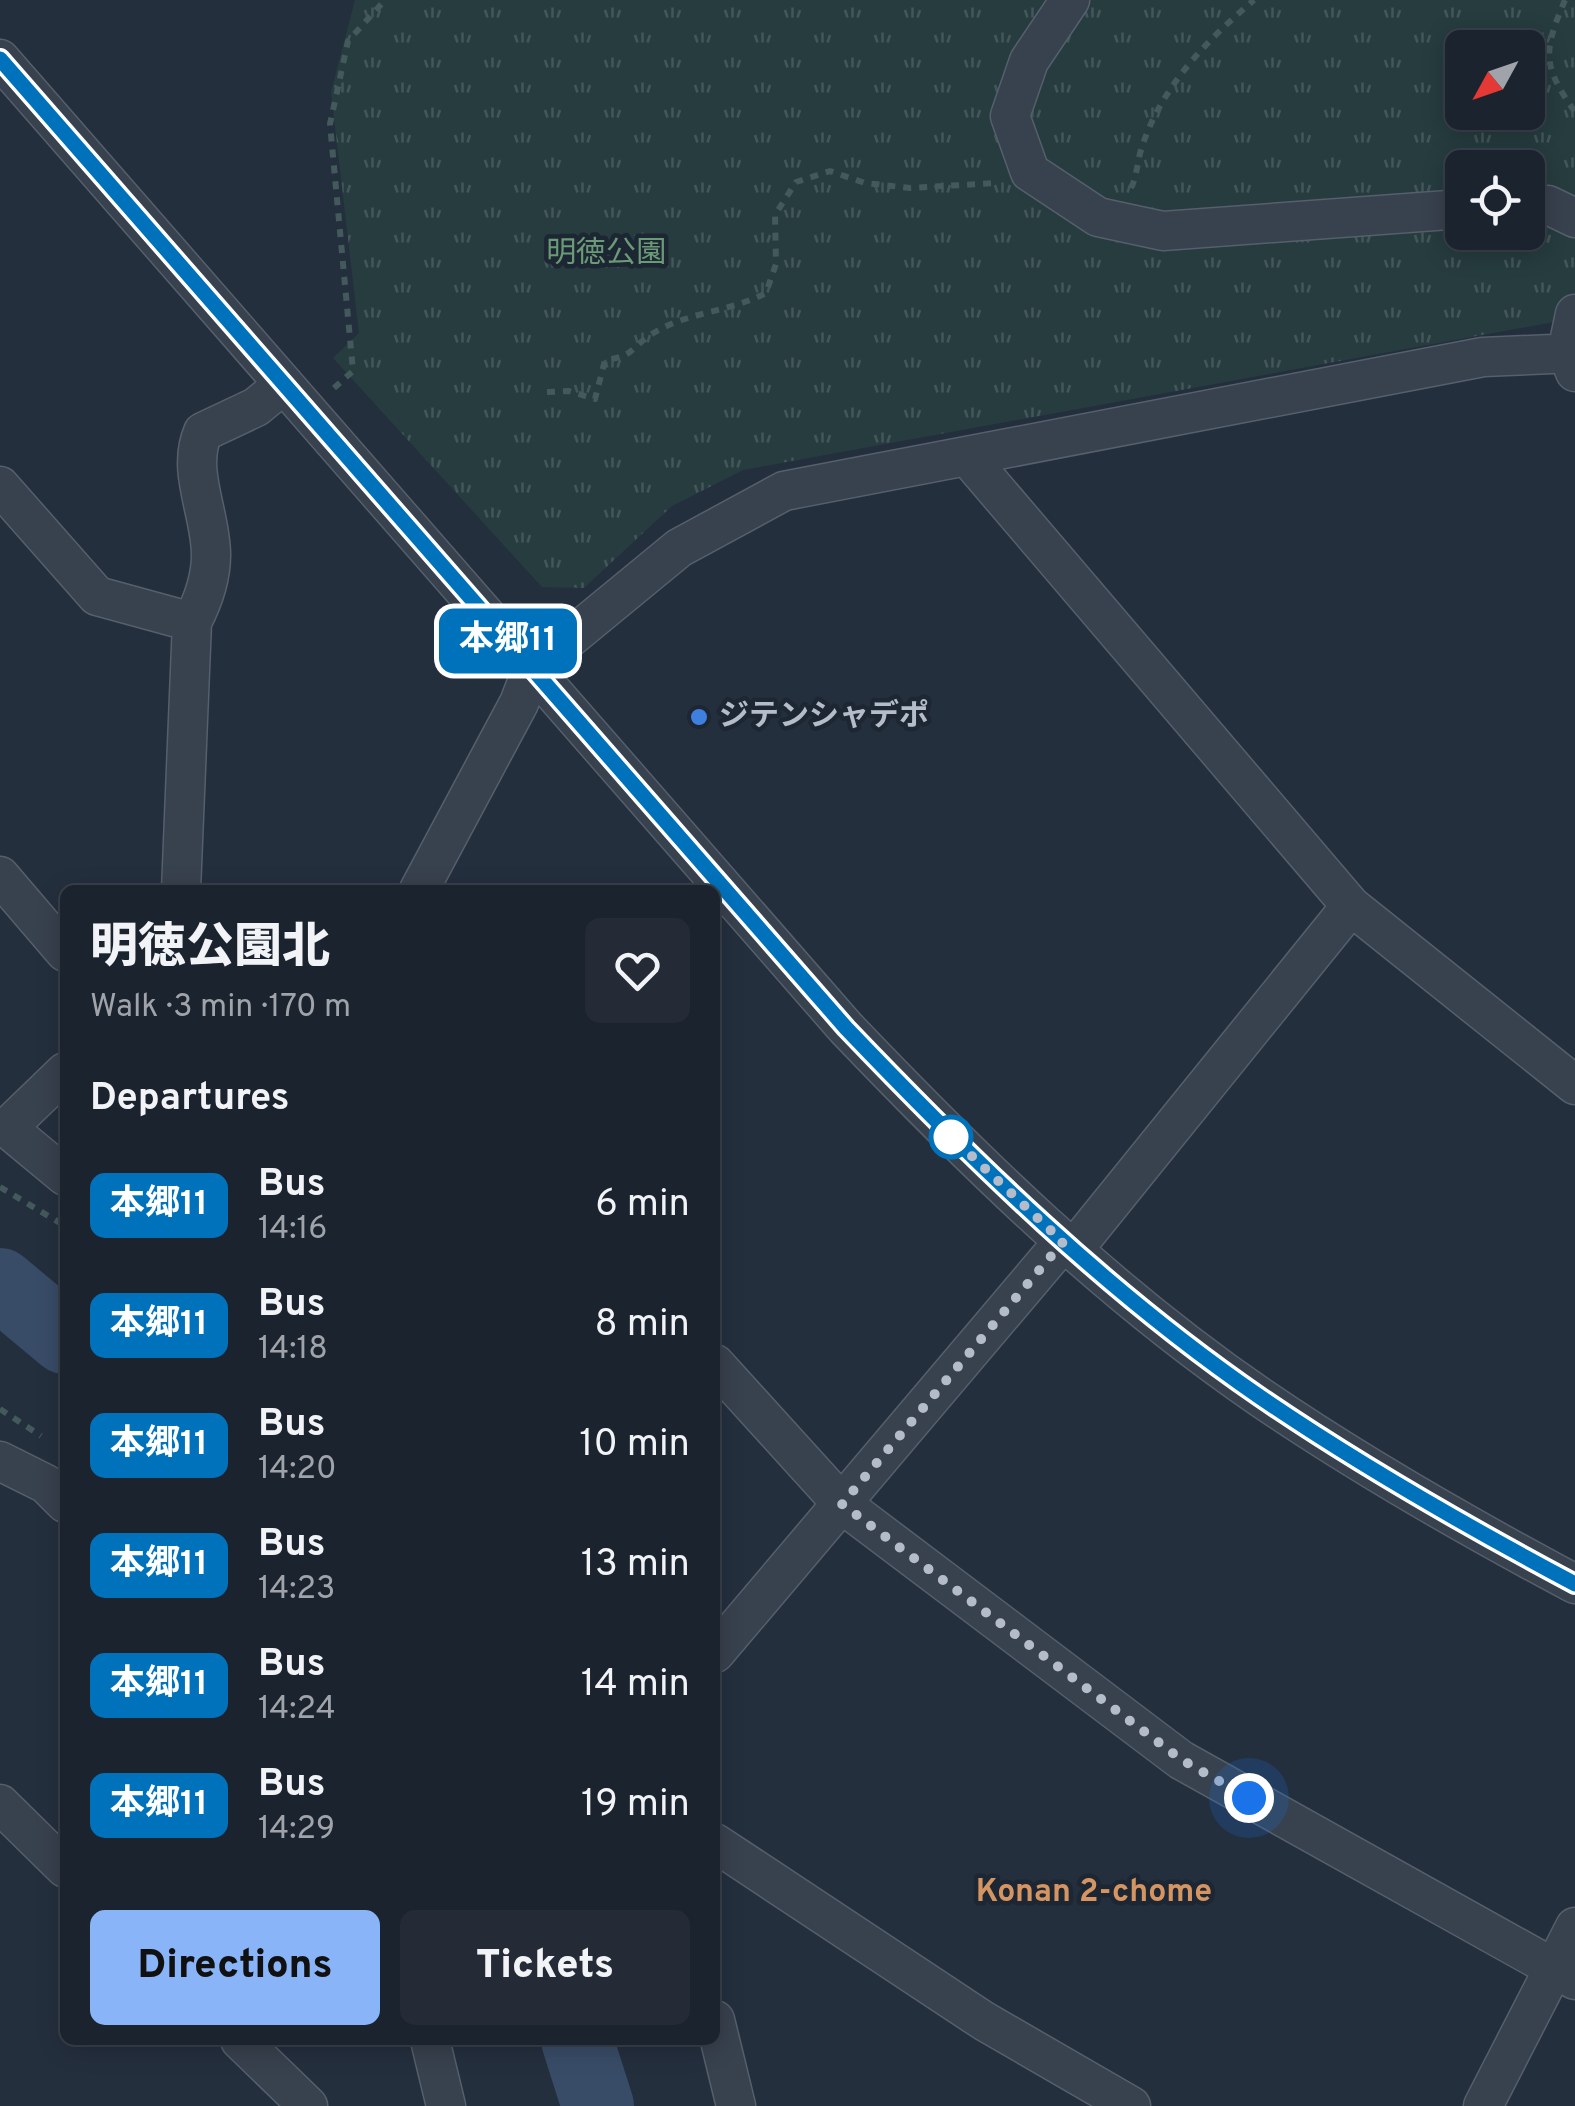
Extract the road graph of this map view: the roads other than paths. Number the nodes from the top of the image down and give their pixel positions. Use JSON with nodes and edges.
{"nodes":[{"id":1,"x":1070,"y":0,"type":"edge"},
{"id":2,"x":0,"y":59,"type":"edge"},
{"id":3,"x":1545,"y":206,"type":"edge"},
{"id":4,"x":1445,"y":210,"type":"edge"},
{"id":5,"x":1575,"y":218,"type":"edge"},
{"id":6,"x":1575,"y":314,"type":"edge"},
{"id":7,"x":1572,"y":359,"type":"edge"},
{"id":8,"x":284,"y":384,"type":"junction"},
{"id":9,"x":966,"y":456,"type":"junction"},
{"id":10,"x":0,"y":486,"type":"edge"},
{"id":11,"x":192,"y":622,"type":"junction"},
{"id":12,"x":532,"y":669,"type":"junction"},
{"id":13,"x":0,"y":876,"type":"edge"},
{"id":14,"x":180,"y":885,"type":"edge"},
{"id":15,"x":422,"y":885,"type":"edge"},
{"id":16,"x":1352,"y":906,"type":"junction"},
{"id":17,"x":60,"y":946,"type":"edge"},
{"id":18,"x":60,"y":1077,"type":"edge"},
{"id":19,"x":1575,"y":1084,"type":"edge"},
{"id":20,"x":60,"y":1172,"type":"edge"},
{"id":21,"x":1068,"y":1246,"type":"junction"},
{"id":22,"x":720,"y":1370,"type":"edge"},
{"id":23,"x":0,"y":1460,"type":"edge"},
{"id":24,"x":60,"y":1498,"type":"edge"},
{"id":25,"x":842,"y":1504,"type":"junction"},
{"id":26,"x":1575,"y":1584,"type":"edge"},
{"id":27,"x":720,"y":1647,"type":"edge"},
{"id":28,"x":0,"y":1804,"type":"edge"},
{"id":29,"x":720,"y":1846,"type":"edge"},
{"id":30,"x":60,"y":1863,"type":"edge"},
{"id":31,"x":1575,"y":1926,"type":"edge"},
{"id":32,"x":1564,"y":1974,"type":"edge"},
{"id":33,"x":720,"y":2040,"type":"edge"},
{"id":34,"x":245,"y":2045,"type":"edge"},
{"id":35,"x":431,"y":2045,"type":"edge"},
{"id":36,"x":308,"y":2106,"type":"edge"},
{"id":37,"x":446,"y":2106,"type":"edge"},
{"id":38,"x":736,"y":2106,"type":"edge"},
{"id":39,"x":1131,"y":2106,"type":"edge"},
{"id":40,"x":1484,"y":2106,"type":"edge"}],
"edges":[{"from":1,"to":4,"type":"street"},
{"from":2,"to":8,"type":"street"},
{"from":3,"to":5,"type":"street"},
{"from":6,"to":7,"type":"street"},
{"from":7,"to":9,"type":"street"},
{"from":8,"to":11,"type":"street"},
{"from":8,"to":12,"type":"street"},
{"from":9,"to":12,"type":"street"},
{"from":9,"to":16,"type":"street"},
{"from":10,"to":11,"type":"street"},
{"from":11,"to":14,"type":"street"},
{"from":12,"to":15,"type":"street"},
{"from":12,"to":21,"type":"street"},
{"from":13,"to":17,"type":"street"},
{"from":16,"to":19,"type":"street"},
{"from":16,"to":21,"type":"street"},
{"from":18,"to":20,"type":"street"},
{"from":21,"to":25,"type":"street"},
{"from":21,"to":26,"type":"street"},
{"from":22,"to":25,"type":"street"},
{"from":23,"to":24,"type":"street"},
{"from":25,"to":27,"type":"street"},
{"from":25,"to":32,"type":"street"},
{"from":28,"to":30,"type":"street"},
{"from":29,"to":39,"type":"street"},
{"from":31,"to":32,"type":"street"},
{"from":32,"to":40,"type":"street"},
{"from":33,"to":38,"type":"street"},
{"from":34,"to":36,"type":"street"},
{"from":35,"to":37,"type":"street"}]}
